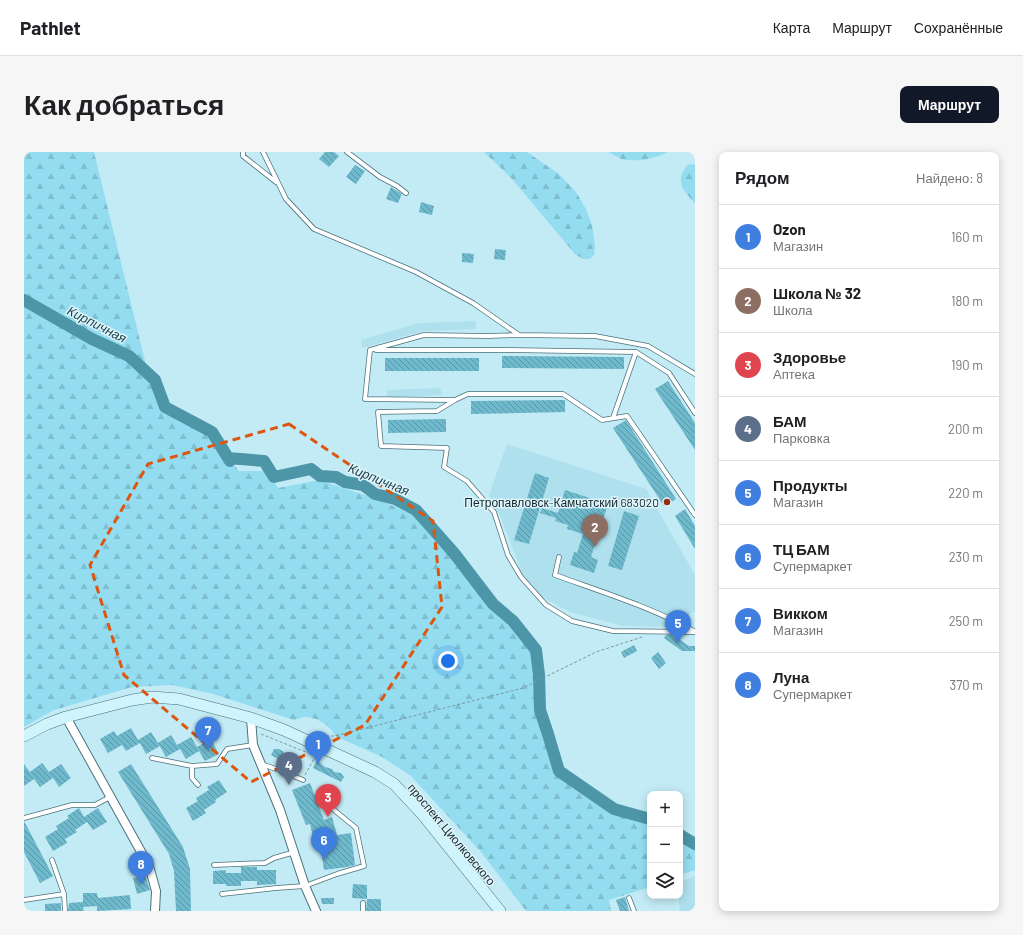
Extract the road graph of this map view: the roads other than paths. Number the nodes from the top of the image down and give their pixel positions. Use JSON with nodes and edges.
{"nodes":[{"id":1,"x":242,"y":152,"type":"edge"},
{"id":2,"x":263,"y":152,"type":"edge"},
{"id":3,"x":347,"y":152,"type":"edge"},
{"id":4,"x":278,"y":183,"type":"junction"},
{"id":5,"x":406,"y":193,"type":"dead end"},
{"id":6,"x":519,"y":335,"type":"junction"},
{"id":7,"x":370,"y":350,"type":"junction"},
{"id":8,"x":636,"y":352,"type":"junction"},
{"id":9,"x":695,"y":374,"type":"edge"},
{"id":10,"x":455,"y":400,"type":"junction"},
{"id":11,"x":695,"y":413,"type":"edge"},
{"id":12,"x":613,"y":418,"type":"junction"},
{"id":13,"x":695,"y":515,"type":"edge"},
{"id":14,"x":559,"y":557,"type":"dead end"},
{"id":15,"x":695,"y":632,"type":"edge"},
{"id":16,"x":66,"y":717,"type":"junction"},
{"id":17,"x":251,"y":718,"type":"junction"},
{"id":18,"x":24,"y":736,"type":"edge"},
{"id":19,"x":253,"y":745,"type":"junction"},
{"id":20,"x":152,"y":758,"type":"dead end"},
{"id":21,"x":261,"y":764,"type":"junction"},
{"id":22,"x":192,"y":766,"type":"junction"},
{"id":23,"x":303,"y":780,"type":"road end"},
{"id":24,"x":198,"y":785,"type":"dead end"},
{"id":25,"x":110,"y":797,"type":"junction"},
{"id":26,"x":322,"y":800,"type":"dead end"},
{"id":27,"x":24,"y":818,"type":"edge"},
{"id":28,"x":295,"y":852,"type":"junction"},
{"id":29,"x":52,"y":860,"type":"dead end"},
{"id":30,"x":214,"y":865,"type":"dead end"},
{"id":31,"x":305,"y":886,"type":"junction"},
{"id":32,"x":64,"y":894,"type":"junction"},
{"id":33,"x":222,"y":894,"type":"dead end"},
{"id":34,"x":629,"y":898,"type":"dead end"},
{"id":35,"x":24,"y":900,"type":"edge"},
{"id":36,"x":363,"y":903,"type":"dead end"},
{"id":37,"x":65,"y":911,"type":"edge"},
{"id":38,"x":154,"y":911,"type":"edge"},
{"id":39,"x":316,"y":911,"type":"edge"},
{"id":40,"x":363,"y":911,"type":"edge"},
{"id":41,"x":500,"y":911,"type":"edge"},
{"id":42,"x":634,"y":911,"type":"edge"}],
"edges":[{"from":1,"to":4,"type":"lane"},
{"from":2,"to":4,"type":"lane"},
{"from":3,"to":5,"type":"lane"},
{"from":4,"to":6,"type":"lane"},
{"from":6,"to":7,"type":"lane"},
{"from":6,"to":9,"type":"lane"},
{"from":7,"to":8,"type":"lane"},
{"from":7,"to":10,"type":"lane"},
{"from":8,"to":11,"type":"lane"},
{"from":8,"to":12,"type":"lane"},
{"from":10,"to":12,"type":"lane"},
{"from":10,"to":15,"type":"lane"},
{"from":12,"to":13,"type":"lane"},
{"from":14,"to":15,"type":"lane"},
{"from":16,"to":17,"type":"main road","name":"проспект Циолковского"},
{"from":16,"to":18,"type":"main road","name":"проспект Циолковского"},
{"from":16,"to":25,"type":"street"},
{"from":17,"to":19,"type":"street"},
{"from":17,"to":41,"type":"main road","name":"проспект Циолковского"},
{"from":19,"to":21,"type":"street"},
{"from":19,"to":22,"type":"lane"},
{"from":20,"to":22,"type":"lane"},
{"from":21,"to":23,"type":"lane"},
{"from":21,"to":28,"type":"street"},
{"from":22,"to":24,"type":"lane"},
{"from":25,"to":27,"type":"lane"},
{"from":25,"to":38,"type":"street"},
{"from":26,"to":31,"type":"lane"},
{"from":28,"to":30,"type":"lane"},
{"from":28,"to":31,"type":"street"},
{"from":29,"to":32,"type":"lane"},
{"from":31,"to":33,"type":"lane"},
{"from":31,"to":39,"type":"street"},
{"from":32,"to":35,"type":"lane"},
{"from":32,"to":37,"type":"lane"},
{"from":34,"to":42,"type":"lane"},
{"from":36,"to":40,"type":"lane"}]}
